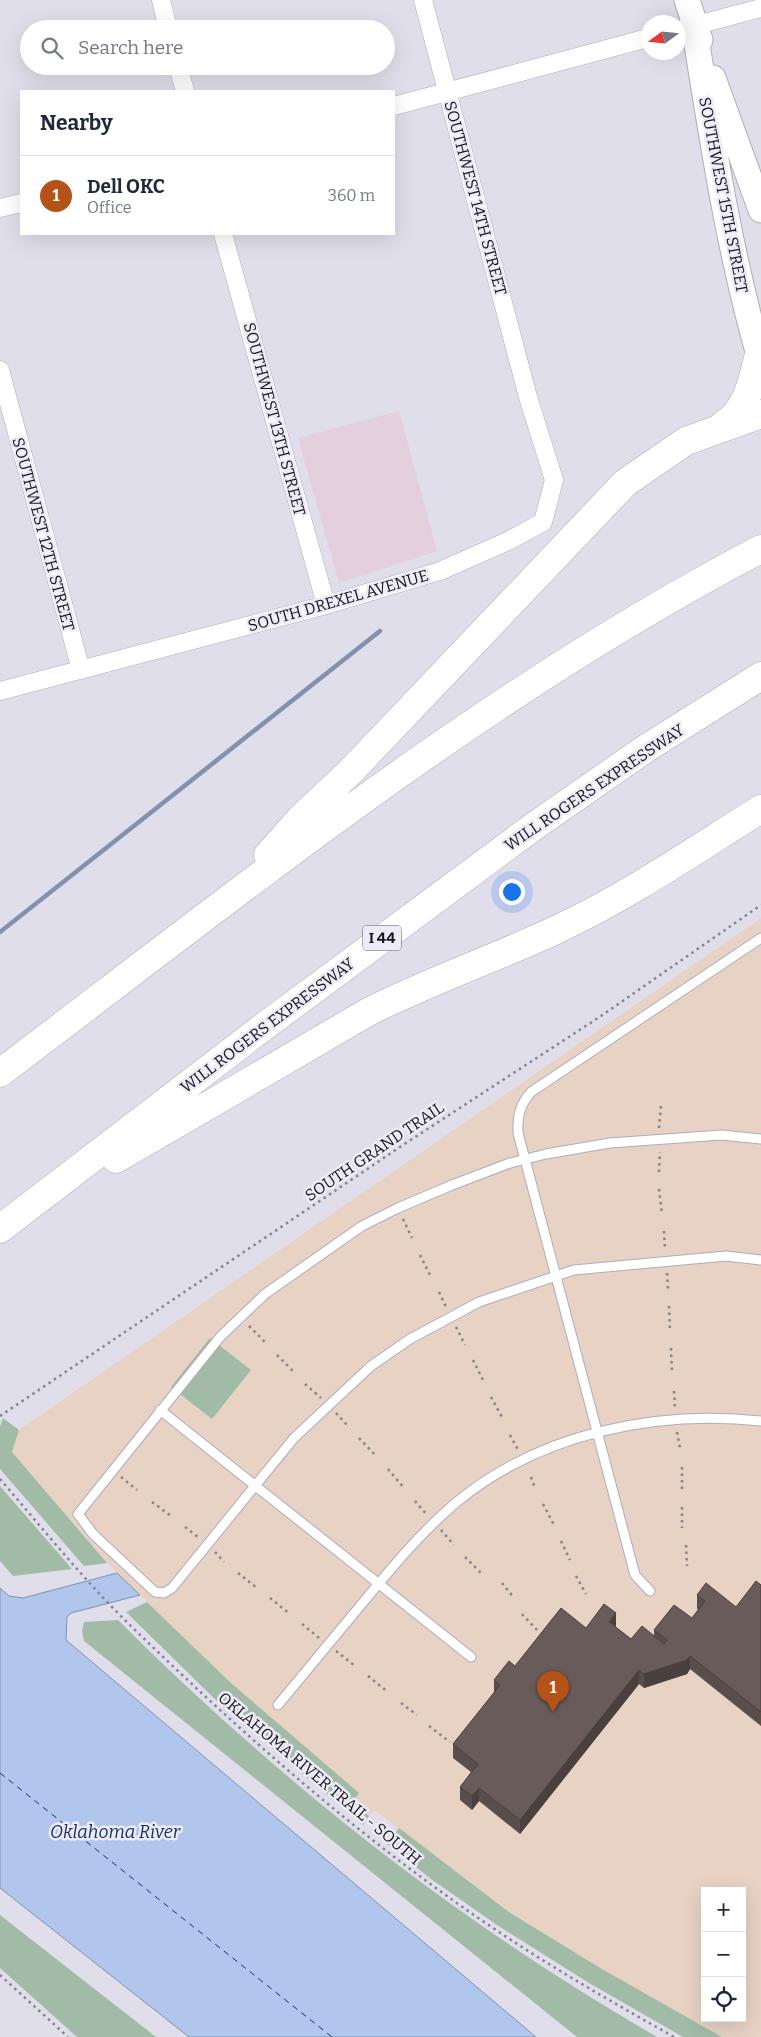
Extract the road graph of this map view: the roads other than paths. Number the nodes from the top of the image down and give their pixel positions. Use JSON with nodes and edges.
{"nodes":[{"id":1,"x":161,"y":0,"type":"edge"},
{"id":2,"x":423,"y":0,"type":"edge"},
{"id":3,"x":687,"y":0,"type":"edge"},
{"id":4,"x":761,"y":8,"type":"edge"},
{"id":5,"x":166,"y":20,"type":"edge"},
{"id":6,"x":686,"y":28,"type":"edge"},
{"id":7,"x":641,"y":40,"type":"edge"},
{"id":8,"x":181,"y":75,"type":"edge"},
{"id":9,"x":185,"y":90,"type":"edge"},
{"id":10,"x":448,"y":92,"type":"junction"},
{"id":11,"x":395,"y":106,"type":"edge"},
{"id":12,"x":20,"y":203,"type":"edge"},
{"id":13,"x":0,"y":208,"type":"edge"},
{"id":14,"x":761,"y":210,"type":"edge"},
{"id":15,"x":223,"y":235,"type":"edge"},
{"id":16,"x":752,"y":294,"type":"edge"},
{"id":17,"x":760,"y":358,"type":"edge"},
{"id":18,"x":0,"y":370,"type":"edge"},
{"id":19,"x":528,"y":397,"type":"joint"},
{"id":20,"x":761,"y":414,"type":"edge"},
{"id":21,"x":719,"y":428,"type":"junction"},
{"id":22,"x":752,"y":554,"type":"edge"},
{"id":23,"x":326,"y":605,"type":"junction"},
{"id":24,"x":81,"y":670,"type":"junction"},
{"id":25,"x":761,"y":676,"type":"edge"},
{"id":26,"x":0,"y":691,"type":"edge"},
{"id":27,"x":761,"y":808,"type":"edge"},
{"id":28,"x":225,"y":903,"type":"junction"},
{"id":29,"x":761,"y":938,"type":"edge"},
{"id":30,"x":0,"y":1073,"type":"edge"},
{"id":31,"x":761,"y":1138,"type":"edge"},
{"id":32,"x":525,"y":1159,"type":"junction"},
{"id":33,"x":8,"y":1224,"type":"edge"},
{"id":34,"x":761,"y":1260,"type":"edge"},
{"id":35,"x":556,"y":1276,"type":"junction"},
{"id":36,"x":160,"y":1410,"type":"junction"},
{"id":37,"x":761,"y":1421,"type":"edge"},
{"id":38,"x":598,"y":1432,"type":"junction"},
{"id":39,"x":255,"y":1486,"type":"junction"},
{"id":40,"x":379,"y":1584,"type":"junction"},
{"id":41,"x":650,"y":1591,"type":"dead end"},
{"id":42,"x":471,"y":1657,"type":"dead end"},
{"id":43,"x":278,"y":1705,"type":"dead end"}],
"edges":[{"from":1,"to":5,"type":"street"},
{"from":2,"to":10,"type":"street","name":"SOUTHWEST 14TH STREET"},
{"from":3,"to":6,"type":"main road","name":"SOUTHWEST 15TH STREET"},
{"from":4,"to":6,"type":"street"},
{"from":6,"to":14,"type":"main road","name":"SOUTHWEST 15TH STREET"},
{"from":6,"to":16,"type":"main road","name":"SOUTHWEST 15TH STREET"},
{"from":7,"to":10,"type":"street"},
{"from":8,"to":9,"type":"street"},
{"from":10,"to":11,"type":"street"},
{"from":10,"to":19,"type":"street","name":"SOUTHWEST 14TH STREET"},
{"from":12,"to":13,"type":"street"},
{"from":15,"to":23,"type":"street","name":"SOUTHWEST 13TH STREET"},
{"from":16,"to":17,"type":"main road","name":"SOUTHWEST 15TH STREET"},
{"from":17,"to":21,"type":"highway"},
{"from":18,"to":24,"type":"street","name":"SOUTHWEST 12TH STREET"},
{"from":19,"to":23,"type":"street","name":"SOUTH DREXEL AVENUE"},
{"from":20,"to":21,"type":"highway"},
{"from":21,"to":28,"type":"highway"},
{"from":22,"to":28,"type":"highway"},
{"from":23,"to":24,"type":"street","name":"SOUTH DREXEL AVENUE"},
{"from":24,"to":26,"type":"street","name":"SOUTH DREXEL AVENUE"},
{"from":25,"to":33,"type":"highway","name":"WILL ROGERS EXPRESSWAY","number":"I 44"},
{"from":27,"to":33,"type":"highway"},
{"from":28,"to":30,"type":"highway"},
{"from":29,"to":32,"type":"lane"},
{"from":31,"to":32,"type":"lane"},
{"from":32,"to":35,"type":"lane"},
{"from":32,"to":36,"type":"lane"},
{"from":34,"to":35,"type":"lane"},
{"from":35,"to":38,"type":"lane"},
{"from":35,"to":39,"type":"lane"},
{"from":36,"to":39,"type":"lane"},
{"from":36,"to":39,"type":"lane"},
{"from":37,"to":38,"type":"lane"},
{"from":38,"to":40,"type":"lane"},
{"from":38,"to":41,"type":"lane"},
{"from":39,"to":40,"type":"lane"},
{"from":40,"to":42,"type":"lane"},
{"from":40,"to":43,"type":"lane"}]}
